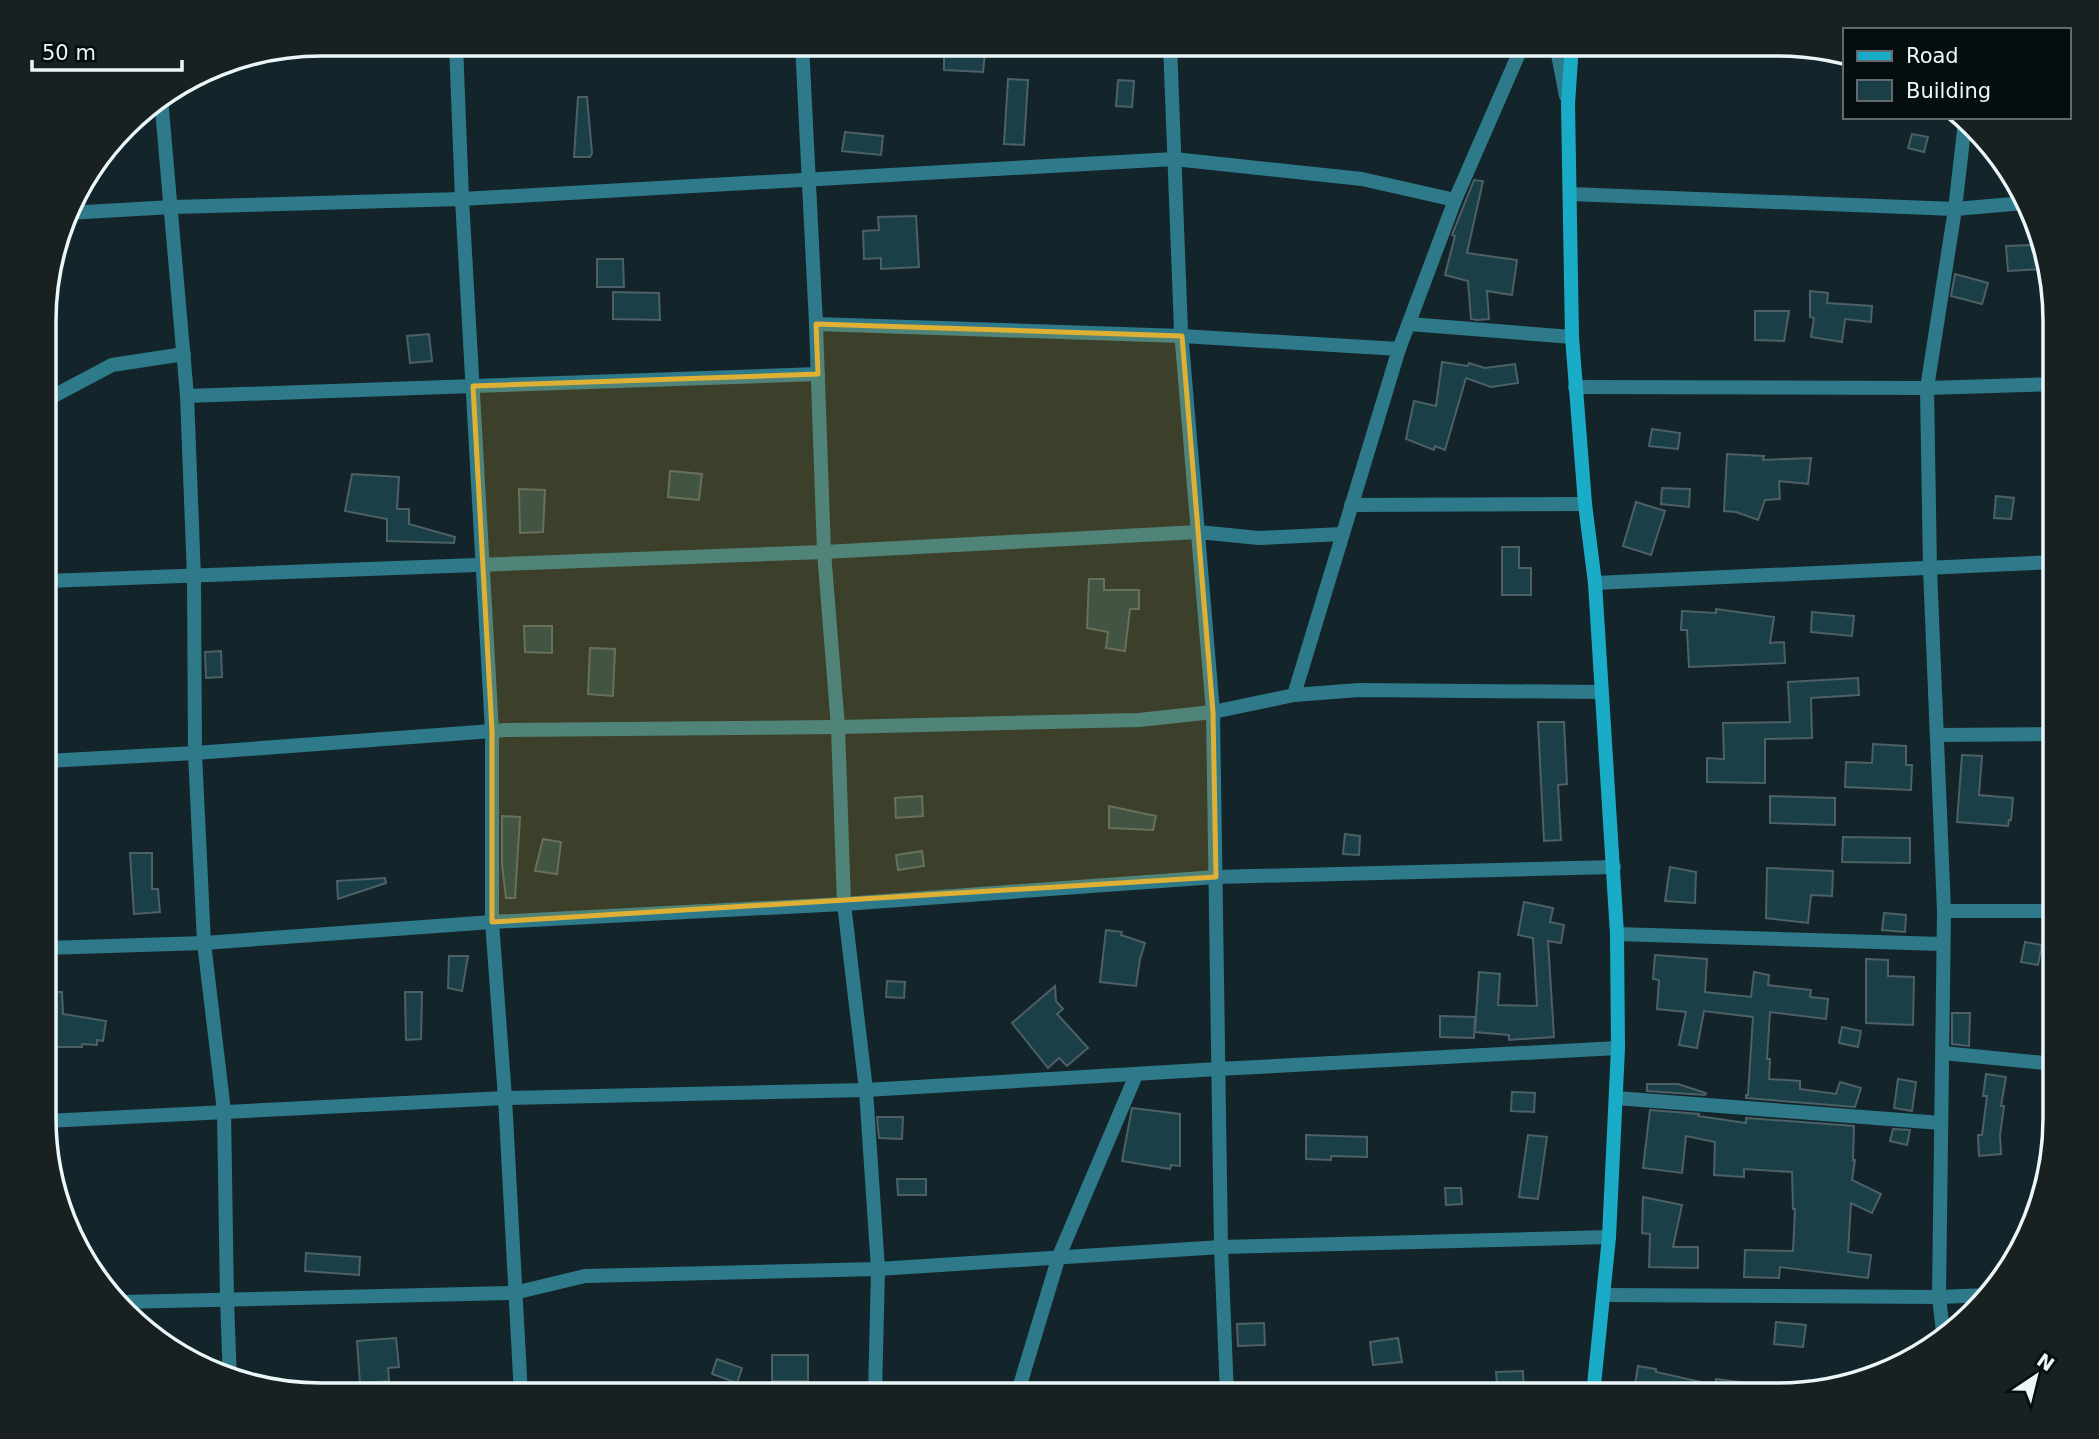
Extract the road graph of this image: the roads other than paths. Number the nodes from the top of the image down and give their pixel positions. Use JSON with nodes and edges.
{"nodes":[{"id":1,"x":456,"y":56,"type":"edge"},
{"id":2,"x":803,"y":56,"type":"edge"},
{"id":3,"x":1170,"y":56,"type":"edge"},
{"id":4,"x":1518,"y":56,"type":"edge"},
{"id":5,"x":1558,"y":56,"type":"edge"},
{"id":6,"x":1571,"y":56,"type":"edge"},
{"id":7,"x":1568,"y":104,"type":"junction"},
{"id":8,"x":162,"y":110,"type":"edge"},
{"id":9,"x":1964,"y":133,"type":"edge"},
{"id":10,"x":1174,"y":159,"type":"junction"},
{"id":11,"x":808,"y":179,"type":"junction"},
{"id":12,"x":1570,"y":194,"type":"junction"},
{"id":13,"x":462,"y":199,"type":"junction"},
{"id":14,"x":1455,"y":200,"type":"junction"},
{"id":15,"x":2016,"y":204,"type":"edge"},
{"id":16,"x":172,"y":207,"type":"junction"},
{"id":17,"x":1955,"y":209,"type":"junction"},
{"id":18,"x":79,"y":212,"type":"edge"},
{"id":19,"x":816,"y":324,"type":"junction"},
{"id":20,"x":1409,"y":324,"type":"junction"},
{"id":21,"x":1182,"y":336,"type":"junction"},
{"id":22,"x":1572,"y":337,"type":"junction"},
{"id":23,"x":1399,"y":349,"type":"junction"},
{"id":24,"x":184,"y":354,"type":"junction"},
{"id":25,"x":818,"y":374,"type":"junction"},
{"id":26,"x":2043,"y":384,"type":"edge"},
{"id":27,"x":473,"y":386,"type":"junction"},
{"id":28,"x":1575,"y":387,"type":"junction"},
{"id":29,"x":1927,"y":388,"type":"junction"},
{"id":30,"x":56,"y":395,"type":"edge"},
{"id":31,"x":187,"y":396,"type":"junction"},
{"id":32,"x":1585,"y":503,"type":"junction"},
{"id":33,"x":1351,"y":505,"type":"junction"},
{"id":34,"x":1198,"y":532,"type":"junction"},
{"id":35,"x":1342,"y":534,"type":"junction"},
{"id":36,"x":824,"y":552,"type":"junction"},
{"id":37,"x":2043,"y":563,"type":"edge"},
{"id":38,"x":483,"y":565,"type":"junction"},
{"id":39,"x":1930,"y":569,"type":"junction"},
{"id":40,"x":194,"y":577,"type":"junction"},
{"id":41,"x":56,"y":581,"type":"edge"},
{"id":42,"x":1595,"y":583,"type":"junction"},
{"id":43,"x":1601,"y":692,"type":"junction"},
{"id":44,"x":1294,"y":695,"type":"junction"},
{"id":45,"x":1213,"y":712,"type":"junction"},
{"id":46,"x":838,"y":727,"type":"junction"},
{"id":47,"x":492,"y":731,"type":"junction"},
{"id":48,"x":2043,"y":734,"type":"edge"},
{"id":49,"x":1937,"y":735,"type":"junction"},
{"id":50,"x":195,"y":753,"type":"junction"},
{"id":51,"x":56,"y":760,"type":"edge"},
{"id":52,"x":1614,"y":867,"type":"junction"},
{"id":53,"x":1216,"y":877,"type":"junction"},
{"id":54,"x":844,"y":904,"type":"junction"},
{"id":55,"x":1944,"y":911,"type":"junction"},
{"id":56,"x":2043,"y":911,"type":"edge"},
{"id":57,"x":492,"y":922,"type":"junction"},
{"id":58,"x":1617,"y":934,"type":"junction"},
{"id":59,"x":204,"y":943,"type":"junction"},
{"id":60,"x":1942,"y":944,"type":"junction"},
{"id":61,"x":56,"y":948,"type":"edge"},
{"id":62,"x":1618,"y":1048,"type":"junction"},
{"id":63,"x":1943,"y":1053,"type":"junction"},
{"id":64,"x":2043,"y":1063,"type":"edge"},
{"id":65,"x":1218,"y":1069,"type":"junction"},
{"id":66,"x":1136,"y":1075,"type":"junction"},
{"id":67,"x":866,"y":1090,"type":"junction"},
{"id":68,"x":505,"y":1098,"type":"junction"},
{"id":69,"x":1616,"y":1098,"type":"junction"},
{"id":70,"x":224,"y":1111,"type":"junction"},
{"id":71,"x":56,"y":1120,"type":"edge"},
{"id":72,"x":1941,"y":1123,"type":"junction"},
{"id":73,"x":1609,"y":1237,"type":"junction"},
{"id":74,"x":1221,"y":1247,"type":"junction"},
{"id":75,"x":1059,"y":1256,"type":"junction"},
{"id":76,"x":878,"y":1269,"type":"junction"},
{"id":77,"x":514,"y":1293,"type":"junction"},
{"id":78,"x":1604,"y":1295,"type":"junction"},
{"id":79,"x":1974,"y":1296,"type":"edge"},
{"id":80,"x":1939,"y":1297,"type":"junction"},
{"id":81,"x":227,"y":1300,"type":"junction"},
{"id":82,"x":131,"y":1302,"type":"edge"},
{"id":83,"x":1942,"y":1325,"type":"edge"},
{"id":84,"x":229,"y":1367,"type":"edge"},
{"id":85,"x":519,"y":1383,"type":"edge"},
{"id":86,"x":875,"y":1383,"type":"edge"},
{"id":87,"x":1021,"y":1383,"type":"edge"},
{"id":88,"x":1227,"y":1383,"type":"edge"},
{"id":89,"x":1594,"y":1383,"type":"edge"}],
"edges":[{"from":1,"to":13,"type":"street"},
{"from":2,"to":11,"type":"street"},
{"from":3,"to":10,"type":"street"},
{"from":4,"to":14,"type":"street"},
{"from":5,"to":7,"type":"street"},
{"from":6,"to":7,"type":"main road"},
{"from":7,"to":12,"type":"main road"},
{"from":8,"to":16,"type":"street"},
{"from":9,"to":17,"type":"street"},
{"from":10,"to":11,"type":"street"},
{"from":10,"to":14,"type":"street"},
{"from":10,"to":21,"type":"street"},
{"from":11,"to":13,"type":"street"},
{"from":11,"to":19,"type":"street"},
{"from":12,"to":17,"type":"street"},
{"from":12,"to":22,"type":"main road"},
{"from":13,"to":16,"type":"street"},
{"from":13,"to":27,"type":"street"},
{"from":14,"to":20,"type":"street"},
{"from":15,"to":17,"type":"street"},
{"from":16,"to":18,"type":"street"},
{"from":16,"to":24,"type":"street"},
{"from":17,"to":29,"type":"street"},
{"from":19,"to":21,"type":"street"},
{"from":19,"to":25,"type":"street"},
{"from":20,"to":22,"type":"street"},
{"from":20,"to":23,"type":"street"},
{"from":21,"to":23,"type":"street"},
{"from":21,"to":34,"type":"street"},
{"from":22,"to":28,"type":"main road"},
{"from":23,"to":33,"type":"street"},
{"from":24,"to":30,"type":"street"},
{"from":24,"to":31,"type":"street"},
{"from":25,"to":27,"type":"street"},
{"from":25,"to":36,"type":"street"},
{"from":26,"to":29,"type":"street"},
{"from":27,"to":31,"type":"street"},
{"from":27,"to":38,"type":"street"},
{"from":28,"to":29,"type":"street"},
{"from":28,"to":32,"type":"main road"},
{"from":29,"to":39,"type":"street"},
{"from":31,"to":40,"type":"street"},
{"from":32,"to":33,"type":"street"},
{"from":32,"to":42,"type":"main road"},
{"from":33,"to":35,"type":"street"},
{"from":34,"to":35,"type":"street"},
{"from":34,"to":36,"type":"street"},
{"from":34,"to":45,"type":"street"},
{"from":35,"to":44,"type":"street"},
{"from":36,"to":38,"type":"street"},
{"from":36,"to":46,"type":"street"},
{"from":37,"to":39,"type":"street"},
{"from":38,"to":40,"type":"street"},
{"from":38,"to":47,"type":"street"},
{"from":39,"to":42,"type":"street"},
{"from":39,"to":49,"type":"street"},
{"from":40,"to":41,"type":"street"},
{"from":40,"to":50,"type":"street"},
{"from":42,"to":43,"type":"main road"},
{"from":43,"to":44,"type":"street"},
{"from":43,"to":52,"type":"main road"},
{"from":44,"to":45,"type":"street"},
{"from":45,"to":46,"type":"street"},
{"from":45,"to":53,"type":"street"},
{"from":46,"to":47,"type":"street"},
{"from":46,"to":54,"type":"street"},
{"from":47,"to":50,"type":"street"},
{"from":47,"to":57,"type":"street"},
{"from":48,"to":49,"type":"street"},
{"from":49,"to":55,"type":"street"},
{"from":50,"to":51,"type":"street"},
{"from":50,"to":59,"type":"street"},
{"from":52,"to":53,"type":"street"},
{"from":52,"to":58,"type":"main road"},
{"from":53,"to":54,"type":"street"},
{"from":53,"to":65,"type":"street"},
{"from":54,"to":57,"type":"street"},
{"from":54,"to":67,"type":"street"},
{"from":55,"to":56,"type":"street"},
{"from":55,"to":60,"type":"street"},
{"from":57,"to":59,"type":"street"},
{"from":57,"to":68,"type":"street"},
{"from":58,"to":60,"type":"street"},
{"from":58,"to":62,"type":"main road"},
{"from":59,"to":61,"type":"street"},
{"from":59,"to":70,"type":"street"},
{"from":60,"to":63,"type":"street"},
{"from":62,"to":65,"type":"street"},
{"from":62,"to":69,"type":"main road"},
{"from":63,"to":64,"type":"street"},
{"from":63,"to":72,"type":"street"},
{"from":65,"to":66,"type":"street"},
{"from":65,"to":74,"type":"street"},
{"from":66,"to":67,"type":"street"},
{"from":66,"to":75,"type":"street"},
{"from":67,"to":68,"type":"street"},
{"from":67,"to":76,"type":"street"},
{"from":68,"to":70,"type":"street"},
{"from":68,"to":77,"type":"street"},
{"from":69,"to":72,"type":"street"},
{"from":69,"to":73,"type":"main road"},
{"from":70,"to":71,"type":"street"},
{"from":70,"to":81,"type":"street"},
{"from":72,"to":80,"type":"street"},
{"from":73,"to":74,"type":"street"},
{"from":73,"to":78,"type":"main road"},
{"from":74,"to":75,"type":"street"},
{"from":74,"to":88,"type":"street"},
{"from":75,"to":76,"type":"street"},
{"from":75,"to":87,"type":"street"},
{"from":76,"to":77,"type":"street"},
{"from":76,"to":86,"type":"street"},
{"from":77,"to":81,"type":"street"},
{"from":77,"to":85,"type":"street"},
{"from":78,"to":80,"type":"street"},
{"from":78,"to":89,"type":"main road"},
{"from":79,"to":80,"type":"street"},
{"from":80,"to":83,"type":"street"},
{"from":81,"to":82,"type":"street"},
{"from":81,"to":84,"type":"street"}]}
